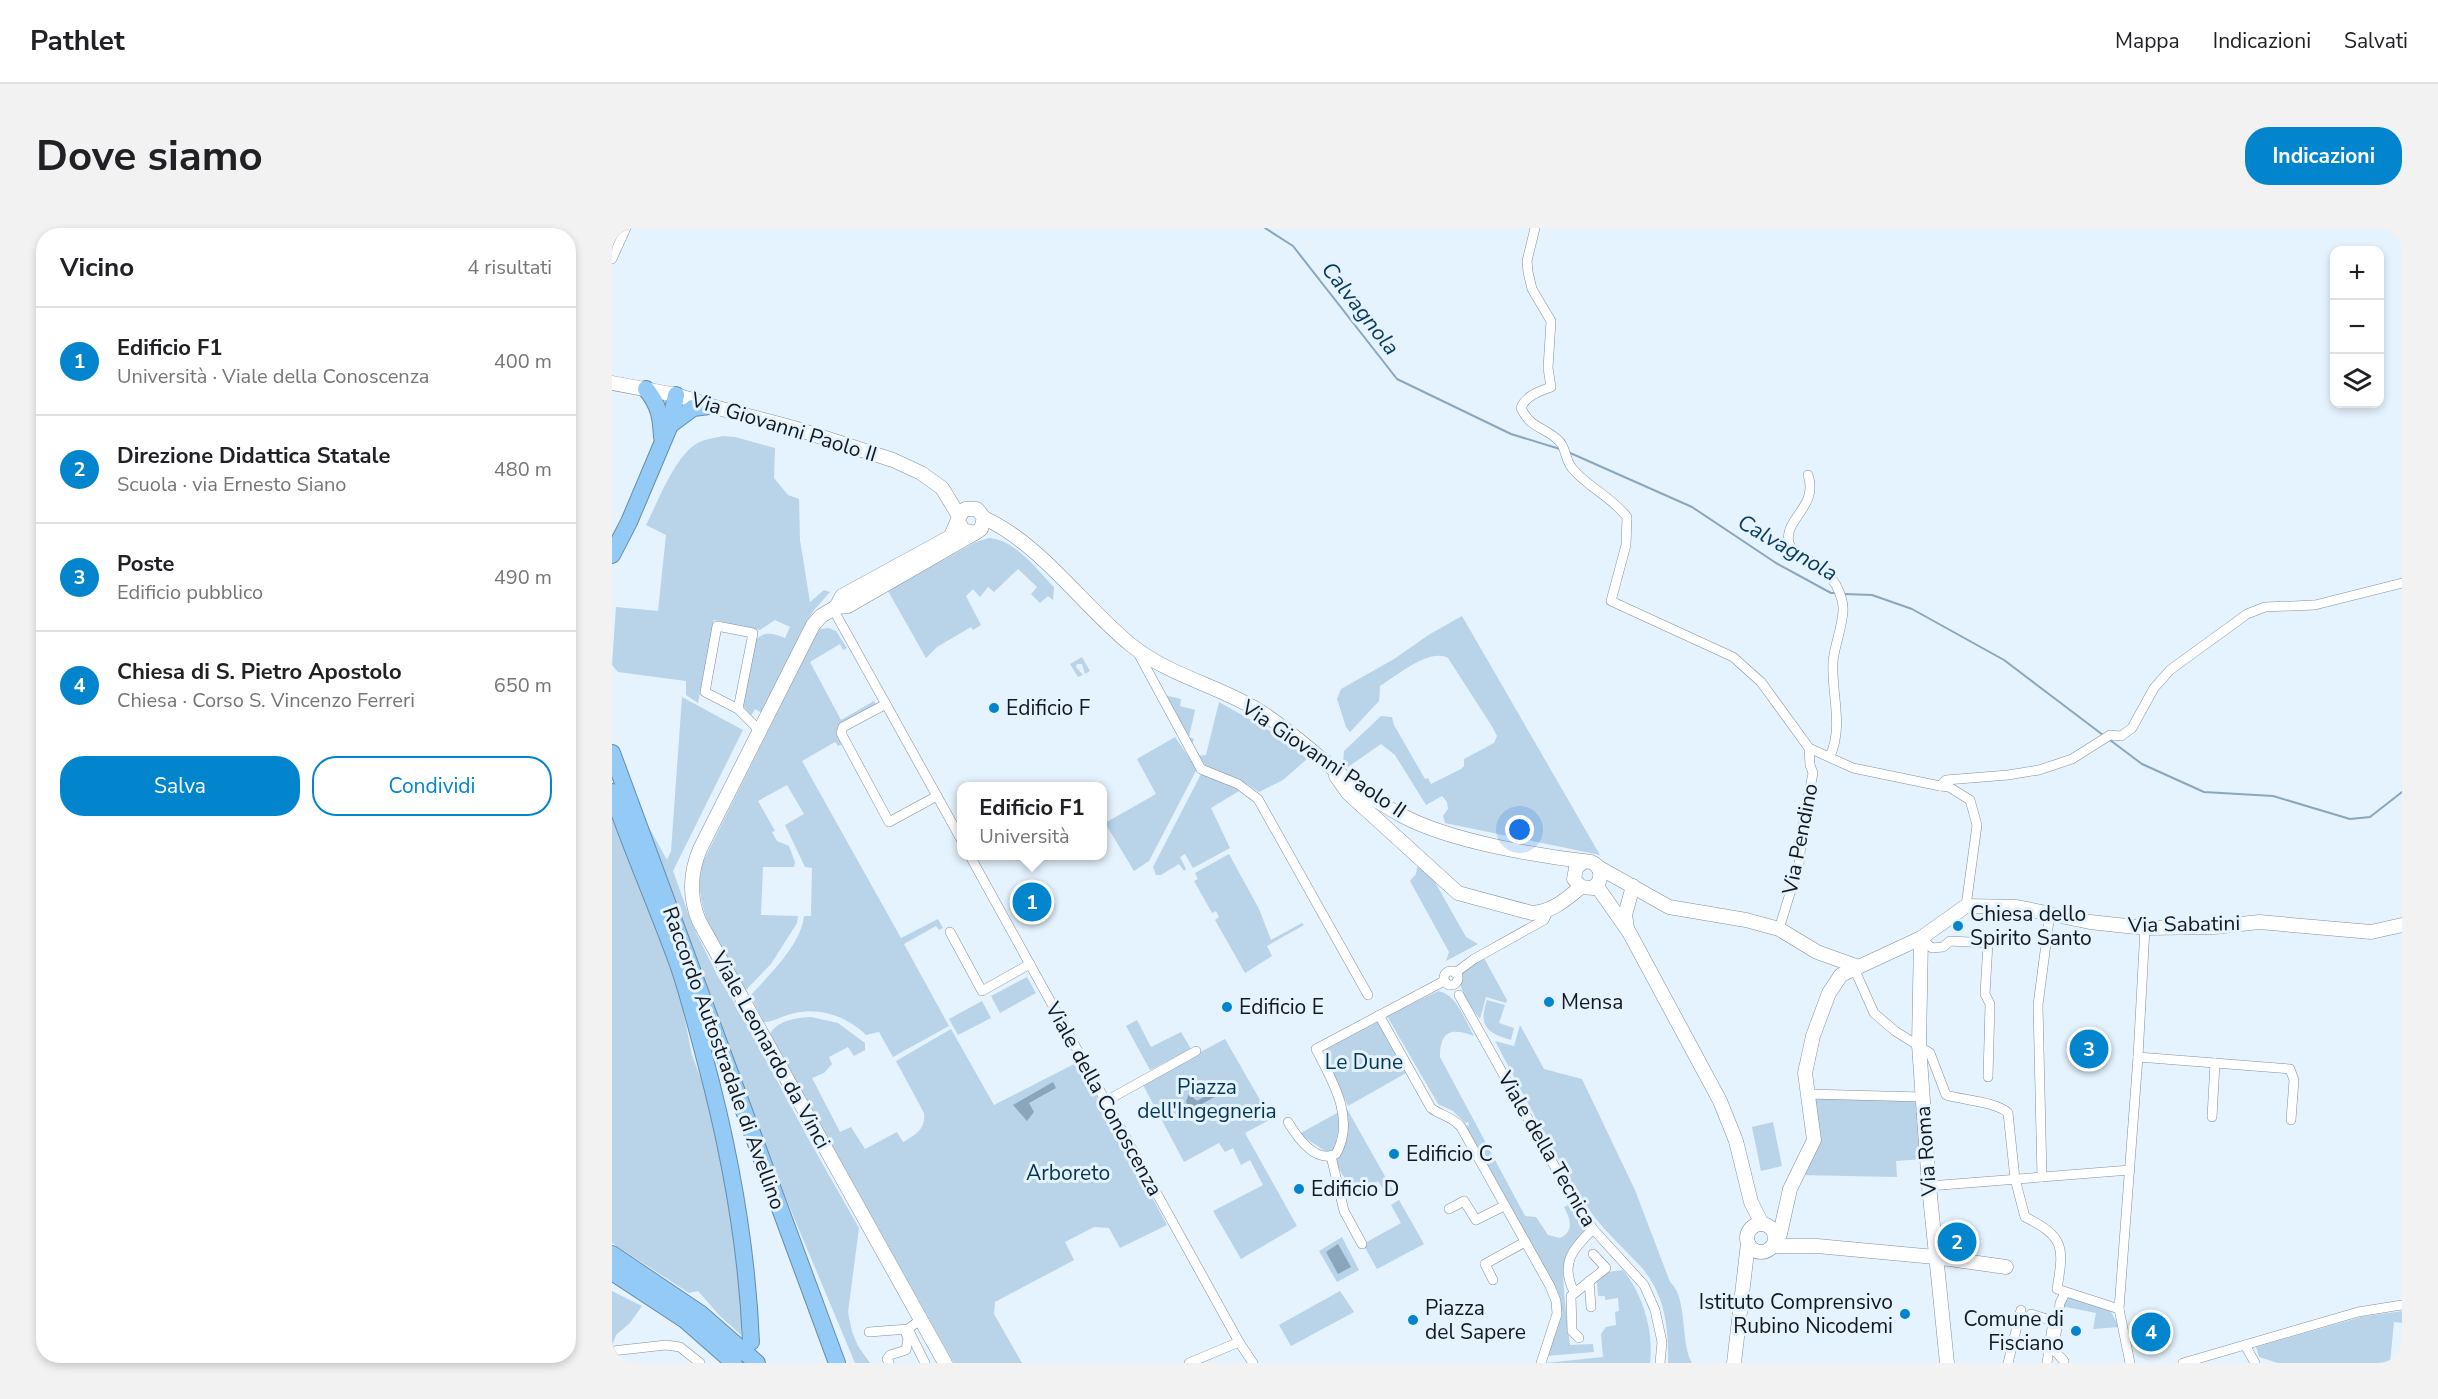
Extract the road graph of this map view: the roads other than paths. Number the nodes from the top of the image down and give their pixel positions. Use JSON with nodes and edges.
{"nodes":[{"id":1,"x":626,"y":228,"type":"edge"},
{"id":2,"x":1534,"y":228,"type":"edge"},
{"id":3,"x":612,"y":260,"type":"edge"},
{"id":4,"x":612,"y":383,"type":"edge"},
{"id":5,"x":646,"y":388,"type":"junction"},
{"id":6,"x":676,"y":395,"type":"junction"},
{"id":7,"x":709,"y":406,"type":"junction"},
{"id":8,"x":666,"y":424,"type":"junction"},
{"id":9,"x":1809,"y":476,"type":"dead end"},
{"id":10,"x":948,"y":494,"type":"junction"},
{"id":11,"x":635,"y":504,"type":"junction"},
{"id":12,"x":973,"y":507,"type":"junction"},
{"id":13,"x":984,"y":518,"type":"junction"},
{"id":14,"x":959,"y":519,"type":"junction"},
{"id":15,"x":612,"y":529,"type":"edge"},
{"id":16,"x":977,"y":532,"type":"junction"},
{"id":17,"x":1008,"y":532,"type":"junction"},
{"id":18,"x":612,"y":555,"type":"edge"},
{"id":19,"x":2402,"y":583,"type":"edge"},
{"id":20,"x":835,"y":608,"type":"junction"},
{"id":21,"x":1136,"y":648,"type":"junction"},
{"id":22,"x":886,"y":704,"type":"junction"},
{"id":23,"x":738,"y":709,"type":"junction"},
{"id":24,"x":761,"y":732,"type":"junction"},
{"id":25,"x":1809,"y":748,"type":"junction"},
{"id":26,"x":612,"y":753,"type":"edge"},
{"id":27,"x":1830,"y":756,"type":"junction"},
{"id":28,"x":1329,"y":764,"type":"junction"},
{"id":29,"x":1940,"y":786,"type":"junction"},
{"id":30,"x":612,"y":792,"type":"edge"},
{"id":31,"x":937,"y":796,"type":"junction"},
{"id":32,"x":957,"y":832,"type":"edge"},
{"id":33,"x":1548,"y":855,"type":"junction"},
{"id":34,"x":972,"y":860,"type":"edge"},
{"id":35,"x":1583,"y":862,"type":"junction"},
{"id":36,"x":1598,"y":867,"type":"junction"},
{"id":37,"x":1577,"y":881,"type":"junction"},
{"id":38,"x":1596,"y":885,"type":"junction"},
{"id":39,"x":1633,"y":886,"type":"junction"},
{"id":40,"x":1966,"y":906,"type":"junction"},
{"id":41,"x":1549,"y":910,"type":"junction"},
{"id":42,"x":2050,"y":913,"type":"junction"},
{"id":43,"x":2402,"y":925,"type":"edge"},
{"id":44,"x":2145,"y":928,"type":"junction"},
{"id":45,"x":1779,"y":929,"type":"junction"},
{"id":46,"x":950,"y":932,"type":"dead end"},
{"id":47,"x":1629,"y":932,"type":"junction"},
{"id":48,"x":1918,"y":940,"type":"junction"},
{"id":49,"x":1030,"y":964,"type":"junction"},
{"id":50,"x":1856,"y":966,"type":"junction"},
{"id":51,"x":1451,"y":980,"type":"junction"},
{"id":52,"x":1368,"y":995,"type":"dead end"},
{"id":53,"x":1379,"y":1015,"type":"junction"},
{"id":54,"x":1919,"y":1045,"type":"junction"},
{"id":55,"x":1196,"y":1051,"type":"dead end"},
{"id":56,"x":2138,"y":1057,"type":"junction"},
{"id":57,"x":2215,"y":1063,"type":"junction"},
{"id":58,"x":1988,"y":1077,"type":"dead end"},
{"id":59,"x":1808,"y":1094,"type":"junction"},
{"id":60,"x":1922,"y":1097,"type":"junction"},
{"id":61,"x":1106,"y":1101,"type":"junction"},
{"id":62,"x":2212,"y":1117,"type":"dead end"},
{"id":63,"x":2291,"y":1120,"type":"dead end"},
{"id":64,"x":748,"y":1122,"type":"junction"},
{"id":65,"x":1288,"y":1122,"type":"dead end"},
{"id":66,"x":1331,"y":1156,"type":"junction"},
{"id":67,"x":2130,"y":1170,"type":"junction"},
{"id":68,"x":2042,"y":1177,"type":"junction"},
{"id":69,"x":2015,"y":1179,"type":"junction"},
{"id":70,"x":1746,"y":1182,"type":"junction"},
{"id":71,"x":1929,"y":1186,"type":"junction"},
{"id":72,"x":1504,"y":1206,"type":"junction"},
{"id":73,"x":1449,"y":1209,"type":"dead end"},
{"id":74,"x":1785,"y":1210,"type":"junction"},
{"id":75,"x":1764,"y":1225,"type":"junction"},
{"id":76,"x":1593,"y":1229,"type":"junction"},
{"id":77,"x":1748,"y":1239,"type":"junction"},
{"id":78,"x":1525,"y":1242,"type":"junction"},
{"id":79,"x":1362,"y":1244,"type":"dead end"},
{"id":80,"x":1772,"y":1246,"type":"junction"},
{"id":81,"x":612,"y":1254,"type":"edge"},
{"id":82,"x":1593,"y":1254,"type":"dead end"},
{"id":83,"x":1935,"y":1257,"type":"junction"},
{"id":84,"x":2006,"y":1267,"type":"dead end"},
{"id":85,"x":612,"y":1272,"type":"edge"},
{"id":86,"x":637,"y":1279,"type":"junction"},
{"id":87,"x":1493,"y":1280,"type":"dead end"},
{"id":88,"x":1745,"y":1280,"type":"junction"},
{"id":89,"x":1589,"y":1281,"type":"junction"},
{"id":90,"x":1574,"y":1292,"type":"junction"},
{"id":91,"x":2065,"y":1293,"type":"junction"},
{"id":92,"x":2402,"y":1305,"type":"edge"},
{"id":93,"x":1591,"y":1306,"type":"dead end"},
{"id":94,"x":2021,"y":1310,"type":"dead end"},
{"id":95,"x":2119,"y":1310,"type":"junction"},
{"id":96,"x":2031,"y":1314,"type":"dead end"},
{"id":97,"x":920,"y":1320,"type":"junction"},
{"id":98,"x":906,"y":1329,"type":"junction"},
{"id":99,"x":869,"y":1332,"type":"dead end"},
{"id":100,"x":1579,"y":1338,"type":"dead end"},
{"id":101,"x":709,"y":1339,"type":"junction"},
{"id":102,"x":751,"y":1342,"type":"dead end"},
{"id":103,"x":1239,"y":1342,"type":"junction"},
{"id":104,"x":2245,"y":1346,"type":"junction"},
{"id":105,"x":612,"y":1351,"type":"edge"},
{"id":106,"x":1541,"y":1361,"type":"edge"},
{"id":107,"x":2064,"y":1361,"type":"dead end"},
{"id":108,"x":2201,"y":1361,"type":"edge"},
{"id":109,"x":1196,"y":1362,"type":"edge"},
{"id":110,"x":700,"y":1363,"type":"edge"},
{"id":111,"x":727,"y":1363,"type":"edge"},
{"id":112,"x":734,"y":1363,"type":"edge"},
{"id":113,"x":757,"y":1363,"type":"edge"},
{"id":114,"x":837,"y":1363,"type":"edge"},
{"id":115,"x":847,"y":1363,"type":"edge"},
{"id":116,"x":889,"y":1363,"type":"edge"},
{"id":117,"x":925,"y":1363,"type":"edge"},
{"id":118,"x":945,"y":1363,"type":"edge"},
{"id":119,"x":1253,"y":1363,"type":"edge"},
{"id":120,"x":1660,"y":1363,"type":"edge"},
{"id":121,"x":1734,"y":1363,"type":"edge"},
{"id":122,"x":1947,"y":1363,"type":"edge"},
{"id":123,"x":2008,"y":1363,"type":"edge"},
{"id":124,"x":2047,"y":1363,"type":"edge"},
{"id":125,"x":2130,"y":1363,"type":"edge"},
{"id":126,"x":2182,"y":1363,"type":"edge"},
{"id":127,"x":2255,"y":1363,"type":"edge"}],
"edges":[{"from":1,"to":3,"type":"street"},
{"from":2,"to":25,"type":"street"},
{"from":4,"to":5,"type":"street","name":"Via Giovanni Paolo II"},
{"from":5,"to":6,"type":"street","name":"Via Giovanni Paolo II"},
{"from":5,"to":8,"type":"highway"},
{"from":6,"to":7,"type":"street","name":"Via Giovanni Paolo II"},
{"from":6,"to":8,"type":"highway"},
{"from":7,"to":8,"type":"highway"},
{"from":7,"to":10,"type":"street","name":"Via Giovanni Paolo II"},
{"from":8,"to":11,"type":"highway"},
{"from":9,"to":27,"type":"street"},
{"from":10,"to":12,"type":"street","name":"Via Giovanni Paolo II"},
{"from":10,"to":14,"type":"street","name":"Via Giovanni Paolo II"},
{"from":11,"to":15,"type":"highway"},
{"from":11,"to":18,"type":"highway"},
{"from":12,"to":13,"type":"street"},
{"from":12,"to":14,"type":"street"},
{"from":13,"to":16,"type":"street"},
{"from":13,"to":17,"type":"street","name":"Via Giovanni Paolo II"},
{"from":14,"to":16,"type":"street"},
{"from":14,"to":20,"type":"street"},
{"from":16,"to":17,"type":"street"},
{"from":16,"to":20,"type":"street"},
{"from":17,"to":21,"type":"street","name":"Via Giovanni Paolo II"},
{"from":19,"to":29,"type":"street"},
{"from":20,"to":22,"type":"street"},
{"from":20,"to":24,"type":"street","name":"Viale Leonardo da Vinci"},
{"from":21,"to":28,"type":"street","name":"Via Giovanni Paolo II"},
{"from":21,"to":52,"type":"street"},
{"from":22,"to":31,"type":"street"},
{"from":22,"to":31,"type":"street"},
{"from":23,"to":23,"type":"street"},
{"from":23,"to":24,"type":"street"},
{"from":24,"to":97,"type":"street","name":"Viale Leonardo da Vinci"},
{"from":25,"to":27,"type":"street"},
{"from":25,"to":45,"type":"street","name":"Via Pendino"},
{"from":26,"to":64,"type":"highway","name":"Raccordo Autostradale di Avellino"},
{"from":27,"to":29,"type":"street"},
{"from":28,"to":33,"type":"street","name":"Via Giovanni Paolo II"},
{"from":28,"to":41,"type":"street"},
{"from":29,"to":40,"type":"street"},
{"from":30,"to":102,"type":"highway"},
{"from":31,"to":32,"type":"street"},
{"from":33,"to":35,"type":"street","name":"Via Giovanni Paolo II"},
{"from":33,"to":37,"type":"street","name":"Via Giovanni Paolo II"},
{"from":34,"to":49,"type":"street","name":"Viale della Conoscenza"},
{"from":35,"to":36,"type":"street"},
{"from":35,"to":37,"type":"street"},
{"from":36,"to":38,"type":"street"},
{"from":36,"to":39,"type":"street"},
{"from":37,"to":38,"type":"street"},
{"from":37,"to":41,"type":"street"},
{"from":38,"to":47,"type":"street"},
{"from":39,"to":45,"type":"street"},
{"from":39,"to":47,"type":"street"},
{"from":40,"to":42,"type":"street","name":"Via Sabatini"},
{"from":40,"to":48,"type":"street"},
{"from":41,"to":51,"type":"street"},
{"from":42,"to":44,"type":"street","name":"Via Sabatini"},
{"from":42,"to":68,"type":"street"},
{"from":43,"to":44,"type":"street","name":"Via Sabatini"},
{"from":44,"to":56,"type":"street"},
{"from":45,"to":50,"type":"street"},
{"from":46,"to":49,"type":"street"},
{"from":47,"to":70,"type":"street"},
{"from":48,"to":50,"type":"street"},
{"from":48,"to":54,"type":"street","name":"Via Roma"},
{"from":48,"to":58,"type":"street"},
{"from":49,"to":61,"type":"street","name":"Viale della Conoscenza"},
{"from":50,"to":54,"type":"street"},
{"from":50,"to":59,"type":"street"},
{"from":51,"to":53,"type":"street"},
{"from":51,"to":76,"type":"street","name":"Viale della Tecnica"},
{"from":53,"to":66,"type":"street"},
{"from":53,"to":72,"type":"street"},
{"from":54,"to":60,"type":"street","name":"Via Roma"},
{"from":54,"to":69,"type":"street"},
{"from":55,"to":61,"type":"street"},
{"from":56,"to":57,"type":"street"},
{"from":56,"to":67,"type":"street"},
{"from":57,"to":62,"type":"street"},
{"from":57,"to":63,"type":"street"},
{"from":59,"to":60,"type":"street"},
{"from":59,"to":74,"type":"street"},
{"from":60,"to":71,"type":"street","name":"Via Roma"},
{"from":61,"to":103,"type":"street","name":"Viale della Conoscenza"},
{"from":64,"to":114,"type":"highway","name":"Raccordo Autostradale di Avellino"},
{"from":64,"to":115,"type":"highway"},
{"from":65,"to":66,"type":"street"},
{"from":66,"to":79,"type":"street"},
{"from":67,"to":68,"type":"street"},
{"from":67,"to":95,"type":"street"},
{"from":68,"to":69,"type":"street"},
{"from":69,"to":71,"type":"street"},
{"from":69,"to":91,"type":"street"},
{"from":70,"to":75,"type":"street"},
{"from":70,"to":77,"type":"street"},
{"from":71,"to":83,"type":"street","name":"Via Roma"},
{"from":72,"to":73,"type":"street"},
{"from":72,"to":78,"type":"street"},
{"from":74,"to":75,"type":"street"},
{"from":74,"to":80,"type":"street"},
{"from":75,"to":77,"type":"street"},
{"from":75,"to":80,"type":"street"},
{"from":76,"to":90,"type":"street"},
{"from":76,"to":120,"type":"street","name":"Viale della Tecnica"},
{"from":77,"to":80,"type":"street"},
{"from":77,"to":88,"type":"street"},
{"from":78,"to":87,"type":"street"},
{"from":78,"to":106,"type":"street"},
{"from":80,"to":83,"type":"street"},
{"from":80,"to":88,"type":"street"},
{"from":81,"to":86,"type":"highway"},
{"from":82,"to":89,"type":"street"},
{"from":83,"to":84,"type":"street"},
{"from":83,"to":122,"type":"street","name":"Via Roma"},
{"from":85,"to":86,"type":"highway"},
{"from":86,"to":101,"type":"highway"},
{"from":86,"to":113,"type":"highway"},
{"from":88,"to":121,"type":"street"},
{"from":89,"to":90,"type":"street"},
{"from":89,"to":93,"type":"street"},
{"from":90,"to":100,"type":"street"},
{"from":91,"to":95,"type":"street"},
{"from":91,"to":107,"type":"street"},
{"from":92,"to":104,"type":"street"},
{"from":94,"to":123,"type":"street"},
{"from":95,"to":125,"type":"street"},
{"from":96,"to":124,"type":"street"},
{"from":97,"to":98,"type":"street"},
{"from":97,"to":118,"type":"street","name":"Viale Leonardo da Vinci"},
{"from":98,"to":99,"type":"street"},
{"from":98,"to":116,"type":"street"},
{"from":98,"to":117,"type":"street"},
{"from":101,"to":111,"type":"highway"},
{"from":101,"to":112,"type":"highway"},
{"from":103,"to":109,"type":"street"},
{"from":103,"to":119,"type":"street","name":"Viale della Conoscenza"},
{"from":104,"to":108,"type":"street"},
{"from":104,"to":127,"type":"street"},
{"from":105,"to":110,"type":"street"},
{"from":108,"to":126,"type":"street"}]}
